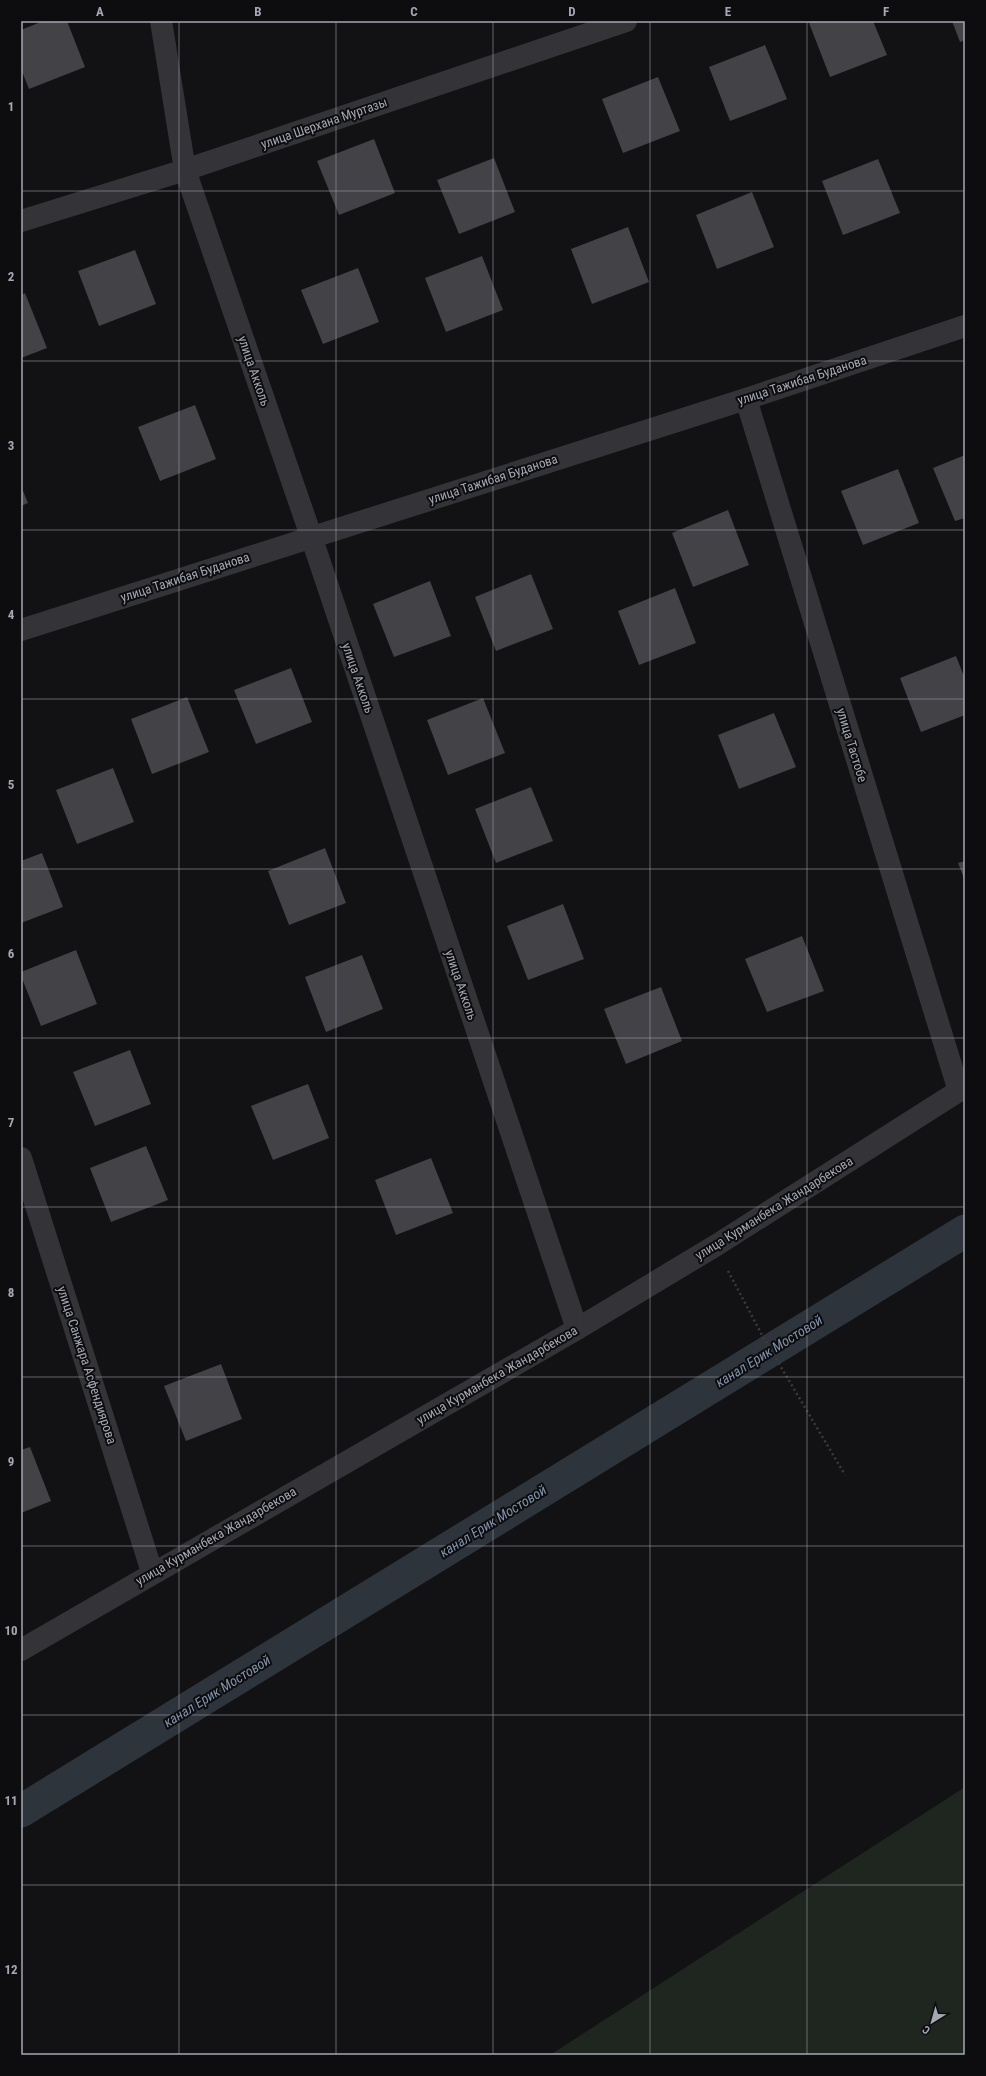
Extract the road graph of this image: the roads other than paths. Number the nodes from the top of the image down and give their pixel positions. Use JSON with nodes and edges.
{"nodes":[{"id":1,"x":161,"y":21,"type":"edge"},
{"id":2,"x":626,"y":21,"type":"edge"},
{"id":3,"x":185,"y":170,"type":"junction"},
{"id":4,"x":21,"y":221,"type":"edge"},
{"id":5,"x":965,"y":326,"type":"edge"},
{"id":6,"x":746,"y":399,"type":"junction"},
{"id":7,"x":311,"y":536,"type":"junction"},
{"id":8,"x":21,"y":630,"type":"edge"},
{"id":9,"x":962,"y":1089,"type":"edge"},
{"id":10,"x":21,"y":1158,"type":"edge"},
{"id":11,"x":577,"y":1329,"type":"junction"},
{"id":12,"x":152,"y":1572,"type":"junction"},
{"id":13,"x":21,"y":1650,"type":"edge"}],
"edges":[{"from":1,"to":3,"type":"street","name":"улица Акколь"},
{"from":2,"to":3,"type":"street","name":"улица Шерхана Муртазы"},
{"from":3,"to":4,"type":"street","name":"улица Шерхана Муртазы"},
{"from":3,"to":7,"type":"street","name":"улица Акколь"},
{"from":5,"to":6,"type":"street","name":"улица Тажибая Буданова"},
{"from":6,"to":7,"type":"street","name":"улица Тажибая Буданова"},
{"from":6,"to":9,"type":"street","name":"улица Тастобе"},
{"from":7,"to":8,"type":"street","name":"улица Тажибая Буданова"},
{"from":7,"to":11,"type":"street","name":"улица Акколь"},
{"from":9,"to":11,"type":"street","name":"улица Курманбека Жандарбекова"},
{"from":10,"to":12,"type":"street","name":"улица Санжара Асфендиярова"},
{"from":11,"to":12,"type":"street","name":"улица Курманбека Жандарбекова"},
{"from":12,"to":13,"type":"street","name":"улица Курманбека Жандарбекова"}]}
